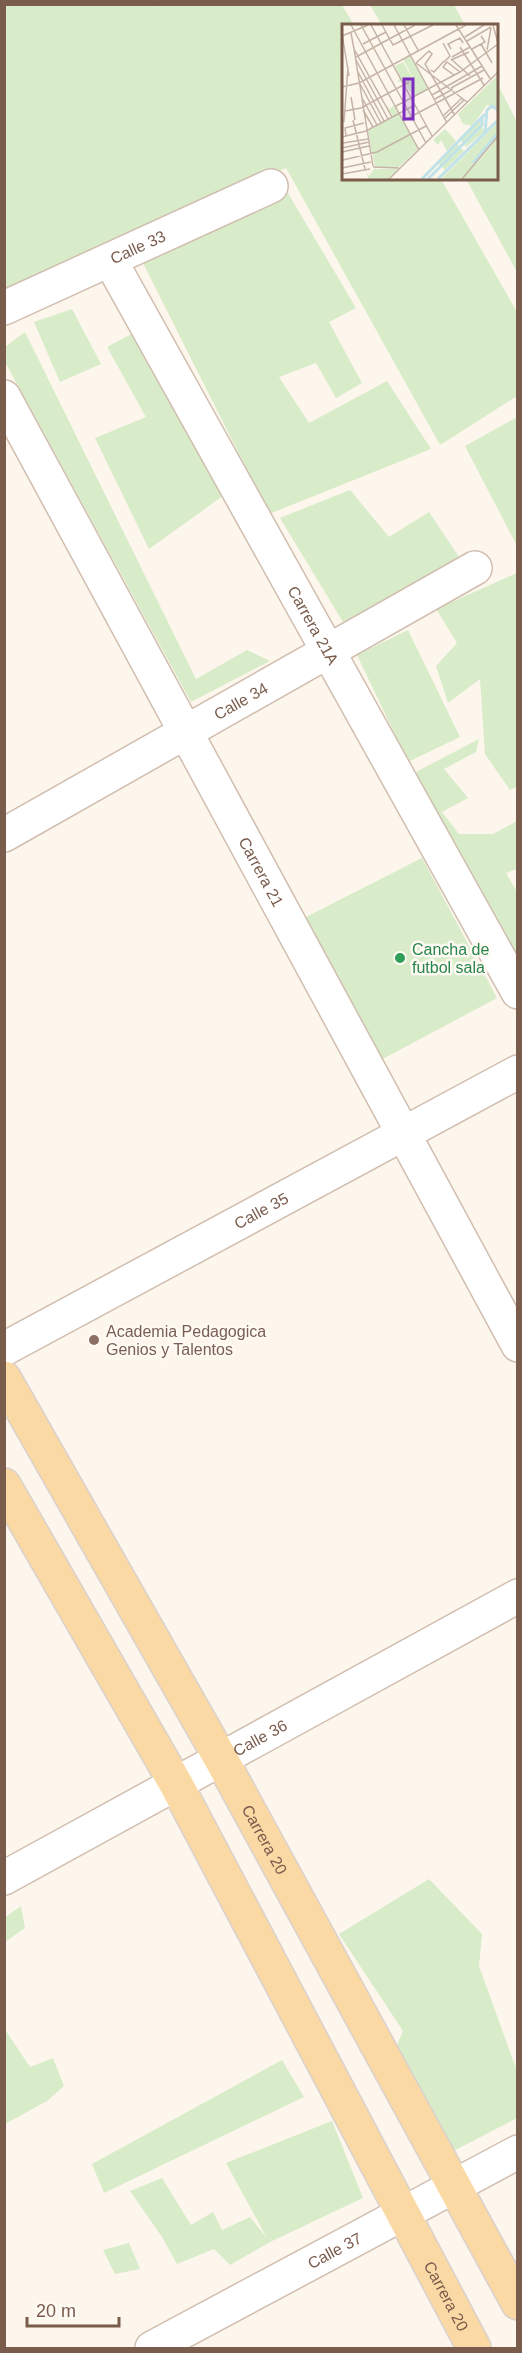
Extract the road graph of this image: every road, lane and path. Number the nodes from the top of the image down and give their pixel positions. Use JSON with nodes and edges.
{"nodes":[{"id":1,"x":271,"y":186,"type":"dead end"},
{"id":2,"x":110,"y":260,"type":"junction"},
{"id":3,"x":4,"y":308,"type":"edge"},
{"id":4,"x":4,"y":397,"type":"edge"},
{"id":5,"x":475,"y":568,"type":"dead end"},
{"id":6,"x":328,"y":653,"type":"junction"},
{"id":7,"x":185,"y":733,"type":"junction"},
{"id":8,"x":4,"y":835,"type":"edge"},
{"id":9,"x":518,"y":992,"type":"edge"},
{"id":10,"x":518,"y":1072,"type":"edge"},
{"id":11,"x":403,"y":1134,"type":"junction"},
{"id":12,"x":518,"y":1345,"type":"edge"},
{"id":13,"x":4,"y":1349,"type":"edge"},
{"id":14,"x":4,"y":1378,"type":"edge"},
{"id":15,"x":4,"y":1485,"type":"edge"},
{"id":16,"x":518,"y":1596,"type":"edge"},
{"id":17,"x":220,"y":1759,"type":"junction"},
{"id":18,"x":176,"y":1784,"type":"junction"},
{"id":19,"x":4,"y":1878,"type":"edge"},
{"id":20,"x":518,"y":2152,"type":"edge"},
{"id":21,"x":454,"y":2186,"type":"junction"},
{"id":22,"x":402,"y":2214,"type":"junction"},
{"id":23,"x":518,"y":2303,"type":"edge"},
{"id":24,"x":152,"y":2349,"type":"edge"},
{"id":25,"x":474,"y":2349,"type":"edge"}],
"edges":[{"from":1,"to":2,"type":"street","name":"Calle 33"},
{"from":2,"to":3,"type":"street","name":"Calle 33"},
{"from":2,"to":6,"type":"street","name":"Carrera 21A"},
{"from":4,"to":7,"type":"street","name":"Carrera 21"},
{"from":5,"to":6,"type":"street","name":"Calle 34"},
{"from":6,"to":7,"type":"street","name":"Calle 34"},
{"from":6,"to":9,"type":"street","name":"Carrera 21A"},
{"from":7,"to":8,"type":"street","name":"Calle 34"},
{"from":7,"to":11,"type":"street","name":"Carrera 21"},
{"from":10,"to":11,"type":"street","name":"Calle 35"},
{"from":11,"to":12,"type":"street","name":"Carrera 21"},
{"from":11,"to":13,"type":"street","name":"Calle 35"},
{"from":14,"to":17,"type":"main road","name":"Carrera 20"},
{"from":15,"to":18,"type":"main road","name":"Carrera 20"},
{"from":16,"to":17,"type":"street","name":"Calle 36"},
{"from":17,"to":18,"type":"street","name":"Calle 36"},
{"from":17,"to":21,"type":"main road","name":"Carrera 20"},
{"from":18,"to":19,"type":"street","name":"Calle 36"},
{"from":18,"to":22,"type":"main road","name":"Carrera 20"},
{"from":20,"to":21,"type":"street","name":"Calle 37"},
{"from":21,"to":22,"type":"street","name":"Calle 37"},
{"from":21,"to":23,"type":"main road","name":"Carrera 20"},
{"from":22,"to":24,"type":"street","name":"Calle 37"},
{"from":22,"to":25,"type":"main road","name":"Carrera 20"}]}
